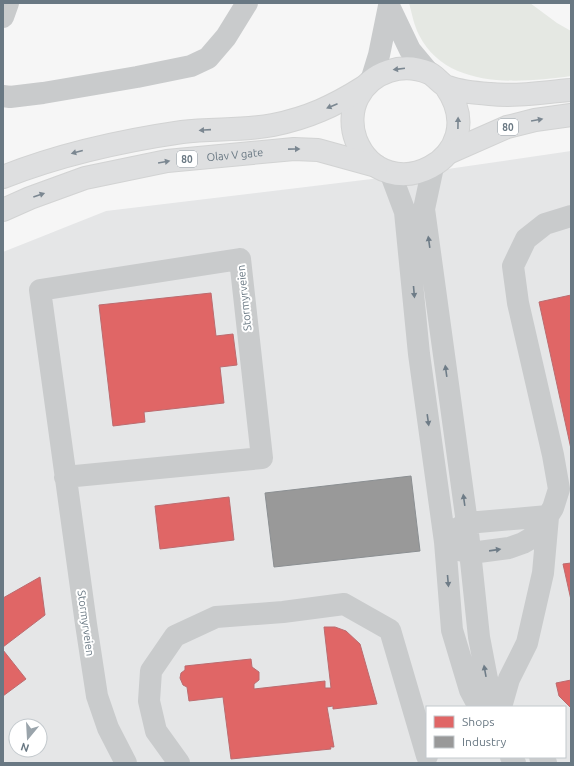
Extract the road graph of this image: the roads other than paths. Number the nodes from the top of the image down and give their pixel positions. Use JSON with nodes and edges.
{"nodes":[{"id":1,"x":8,"y":3,"type":"edge"},
{"id":2,"x":247,"y":3,"type":"edge"},
{"id":3,"x":389,"y":4,"type":"edge"},
{"id":4,"x":3,"y":16,"type":"edge"},
{"id":5,"x":438,"y":80,"type":"junction"},
{"id":6,"x":368,"y":84,"type":"junction"},
{"id":7,"x":571,"y":90,"type":"edge"},
{"id":8,"x":3,"y":96,"type":"edge"},
{"id":9,"x":571,"y":115,"type":"edge"},
{"id":10,"x":441,"y":160,"type":"junction"},
{"id":11,"x":383,"y":169,"type":"junction"},
{"id":12,"x":3,"y":177,"type":"edge"},
{"id":13,"x":3,"y":210,"type":"edge"},
{"id":14,"x":571,"y":216,"type":"edge"},
{"id":15,"x":65,"y":477,"type":"junction"},
{"id":16,"x":548,"y":516,"type":"junction"},
{"id":17,"x":467,"y":523,"type":"junction"},
{"id":18,"x":445,"y":542,"type":"junction"},
{"id":19,"x":471,"y":553,"type":"junction"},
{"id":20,"x":478,"y":706,"type":"edge"},
{"id":21,"x":500,"y":706,"type":"edge"},
{"id":22,"x":500,"y":706,"type":"edge"},
{"id":23,"x":426,"y":753,"type":"edge"},
{"id":24,"x":126,"y":763,"type":"edge"},
{"id":25,"x":179,"y":763,"type":"edge"}],
"edges":[{"from":1,"to":4,"type":"street"},
{"from":2,"to":8,"type":"street"},
{"from":3,"to":5,"type":"street"},
{"from":3,"to":6,"type":"street"},
{"from":5,"to":6,"type":"highway","one_way":true},
{"from":5,"to":7,"type":"highway"},
{"from":10,"to":5,"type":"highway","one_way":true},
{"from":6,"to":11,"type":"highway"},
{"from":6,"to":12,"type":"highway","one_way":true},
{"from":10,"to":9,"type":"highway","name":"Olav V gate","number":"80","one_way":true},
{"from":10,"to":11,"type":"highway","name":"Olav V gate","number":"80"},
{"from":17,"to":10,"type":"street","one_way":true},
{"from":13,"to":11,"type":"highway","name":"Olav V gate","number":"80","one_way":true},
{"from":11,"to":18,"type":"street","one_way":true},
{"from":14,"to":16,"type":"street"},
{"from":15,"to":15,"type":"street","name":"Stormyrveien"},
{"from":15,"to":24,"type":"street","name":"Stormyrveien"},
{"from":16,"to":17,"type":"street"},
{"from":19,"to":16,"type":"street","one_way":true},
{"from":16,"to":21,"type":"street"},
{"from":17,"to":18,"type":"street"},
{"from":17,"to":19,"type":"street"},
{"from":18,"to":19,"type":"street"},
{"from":18,"to":20,"type":"street","one_way":true},
{"from":22,"to":19,"type":"street","one_way":true},
{"from":23,"to":25,"type":"street"}]}
